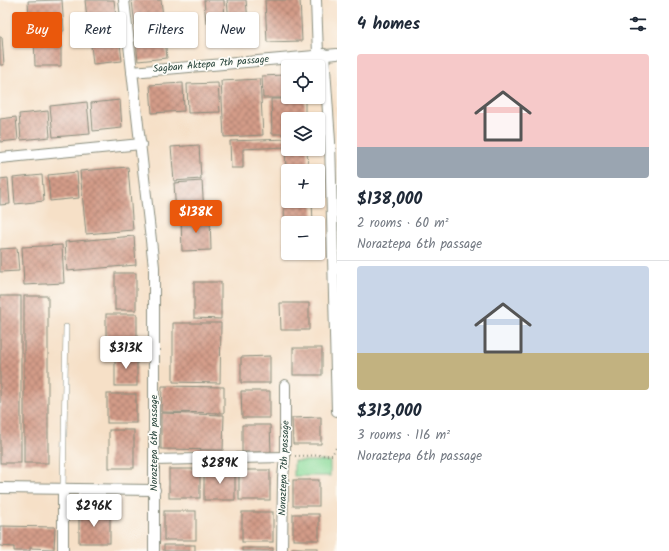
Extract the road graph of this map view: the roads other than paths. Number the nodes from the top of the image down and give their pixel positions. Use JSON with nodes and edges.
{"nodes":[{"id":1,"x":124,"y":0,"type":"edge"},
{"id":2,"x":316,"y":0,"type":"edge"},
{"id":3,"x":321,"y":54,"type":"junction"},
{"id":4,"x":337,"y":54,"type":"edge"},
{"id":5,"x":132,"y":72,"type":"junction"},
{"id":6,"x":333,"y":142,"type":"edge"},
{"id":7,"x":141,"y":144,"type":"junction"},
{"id":8,"x":0,"y":158,"type":"edge"},
{"id":9,"x":335,"y":266,"type":"edge"},
{"id":10,"x":66,"y":327,"type":"dead end"},
{"id":11,"x":285,"y":384,"type":"dead end"},
{"id":12,"x":336,"y":386,"type":"edge"},
{"id":13,"x":337,"y":411,"type":"edge"},
{"id":14,"x":286,"y":457,"type":"junction"},
{"id":15,"x":154,"y":460,"type":"junction"},
{"id":16,"x":0,"y":488,"type":"edge"},
{"id":17,"x":63,"y":489,"type":"junction"},
{"id":18,"x":155,"y":490,"type":"junction"},
{"id":19,"x":63,"y":551,"type":"edge"},
{"id":20,"x":154,"y":551,"type":"edge"},
{"id":21,"x":282,"y":551,"type":"edge"}],
"edges":[{"from":1,"to":5,"type":"street","name":"Noraztepa 6th passage"},
{"from":2,"to":3,"type":"street"},
{"from":3,"to":4,"type":"street","name":"Sagban Aktepa 7th passage"},
{"from":3,"to":5,"type":"street","name":"Sagban Aktepa 7th passage"},
{"from":3,"to":6,"type":"street"},
{"from":5,"to":7,"type":"street","name":"Noraztepa 6th passage"},
{"from":6,"to":9,"type":"street"},
{"from":7,"to":8,"type":"street"},
{"from":7,"to":15,"type":"street","name":"Noraztepa 6th passage"},
{"from":9,"to":12,"type":"street"},
{"from":10,"to":17,"type":"lane"},
{"from":11,"to":14,"type":"street","name":"Noraztepa 7th passage"},
{"from":12,"to":13,"type":"street"},
{"from":14,"to":15,"type":"street"},
{"from":14,"to":21,"type":"street","name":"Noraztepa 7th passage"},
{"from":15,"to":18,"type":"street","name":"Noraztepa 6th passage"},
{"from":16,"to":17,"type":"street"},
{"from":17,"to":18,"type":"street"},
{"from":17,"to":19,"type":"street"},
{"from":18,"to":20,"type":"street","name":"Noraztepa 6th passage"}]}
